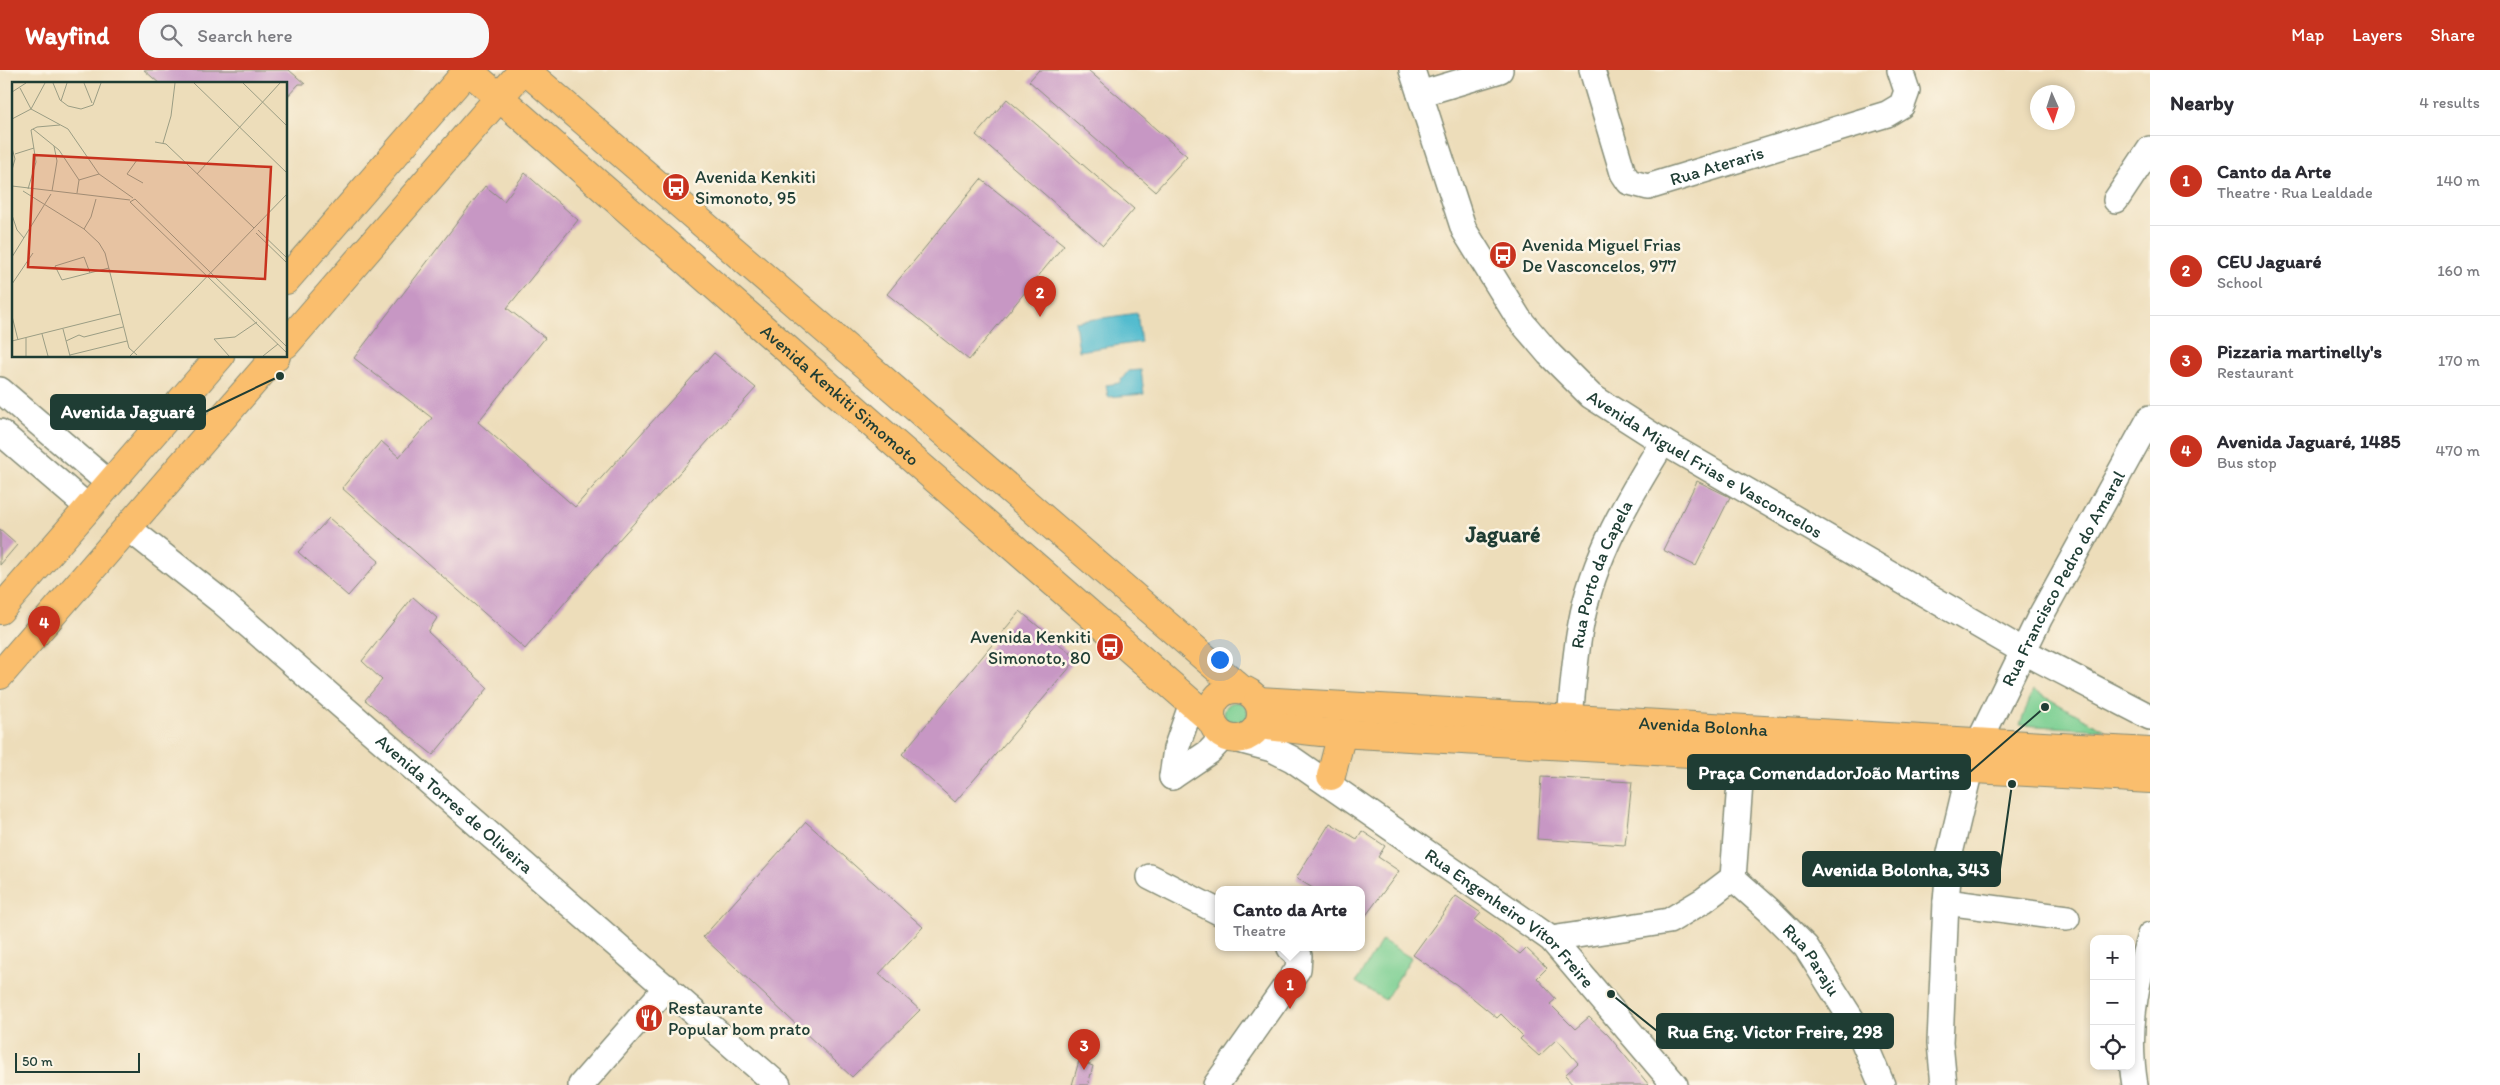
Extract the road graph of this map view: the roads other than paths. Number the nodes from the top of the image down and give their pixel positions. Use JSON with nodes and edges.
{"nodes":[{"id":1,"x":468,"y":70,"type":"edge"},
{"id":2,"x":524,"y":70,"type":"edge"},
{"id":3,"x":1412,"y":70,"type":"edge"},
{"id":4,"x":1500,"y":70,"type":"edge"},
{"id":5,"x":1592,"y":70,"type":"edge"},
{"id":6,"x":1903,"y":80,"type":"edge"},
{"id":7,"x":1420,"y":94,"type":"junction"},
{"id":8,"x":499,"y":97,"type":"junction"},
{"id":9,"x":2150,"y":149,"type":"edge"},
{"id":10,"x":2116,"y":200,"type":"dead end"},
{"id":11,"x":288,"y":278,"type":"edge"},
{"id":12,"x":288,"y":342,"type":"edge"},
{"id":13,"x":218,"y":358,"type":"edge"},
{"id":14,"x":274,"y":358,"type":"edge"},
{"id":15,"x":0,"y":390,"type":"edge"},
{"id":16,"x":2150,"y":418,"type":"edge"},
{"id":17,"x":940,"y":430,"type":"junction"},
{"id":18,"x":0,"y":432,"type":"edge"},
{"id":19,"x":1663,"y":442,"type":"junction"},
{"id":20,"x":912,"y":459,"type":"junction"},
{"id":21,"x":110,"y":484,"type":"junction"},
{"id":22,"x":88,"y":508,"type":"junction"},
{"id":23,"x":127,"y":527,"type":"junction"},
{"id":24,"x":0,"y":610,"type":"edge"},
{"id":25,"x":2023,"y":651,"type":"junction"},
{"id":26,"x":0,"y":675,"type":"edge"},
{"id":27,"x":1192,"y":703,"type":"junction"},
{"id":28,"x":2150,"y":717,"type":"edge"},
{"id":29,"x":1570,"y":719,"type":"junction"},
{"id":30,"x":1241,"y":720,"type":"junction"},
{"id":31,"x":1346,"y":733,"type":"junction"},
{"id":32,"x":1979,"y":742,"type":"junction"},
{"id":33,"x":2150,"y":752,"type":"edge"},
{"id":34,"x":1742,"y":756,"type":"junction"},
{"id":35,"x":1970,"y":769,"type":"junction"},
{"id":36,"x":2150,"y":780,"type":"edge"},
{"id":37,"x":1338,"y":786,"type":"junction"},
{"id":38,"x":1150,"y":877,"type":"dead end"},
{"id":39,"x":1732,"y":878,"type":"junction"},
{"id":40,"x":1946,"y":902,"type":"junction"},
{"id":41,"x":1215,"y":910,"type":"edge"},
{"id":42,"x":2067,"y":918,"type":"dead end"},
{"id":43,"x":2150,"y":935,"type":"edge"},
{"id":44,"x":1551,"y":939,"type":"junction"},
{"id":45,"x":1295,"y":955,"type":"edge"},
{"id":46,"x":667,"y":987,"type":"junction"},
{"id":47,"x":1942,"y":1084,"type":"edge"},
{"id":48,"x":581,"y":1085,"type":"edge"},
{"id":49,"x":778,"y":1085,"type":"edge"},
{"id":50,"x":1216,"y":1085,"type":"edge"},
{"id":51,"x":1675,"y":1085,"type":"edge"},
{"id":52,"x":1882,"y":1085,"type":"edge"},
{"id":53,"x":2135,"y":1085,"type":"edge"}],
"edges":[{"from":1,"to":8,"type":"main road","name":"Avenida Kenkiti Simomoto"},
{"from":1,"to":11,"type":"main road"},
{"from":2,"to":8,"type":"main road"},
{"from":2,"to":17,"type":"main road"},
{"from":3,"to":7,"type":"street","name":"Avenida Miguel Frias e Vasconcelos"},
{"from":4,"to":7,"type":"street"},
{"from":5,"to":6,"type":"street","name":"Rua Ateraris"},
{"from":7,"to":19,"type":"street","name":"Avenida Miguel Frias e Vasconcelos"},
{"from":8,"to":12,"type":"main road"},
{"from":8,"to":20,"type":"main road","name":"Avenida Kenkiti Simomoto"},
{"from":9,"to":10,"type":"street"},
{"from":13,"to":21,"type":"main road"},
{"from":14,"to":23,"type":"main road"},
{"from":15,"to":21,"type":"street"},
{"from":16,"to":25,"type":"street","name":"Rua Francisco Pedro do Amaral"},
{"from":17,"to":20,"type":"main road"},
{"from":17,"to":30,"type":"main road"},
{"from":18,"to":22,"type":"street"},
{"from":19,"to":25,"type":"street","name":"Avenida Miguel Frias e Vasconcelos"},
{"from":19,"to":29,"type":"street","name":"Rua Porto da Capela"},
{"from":20,"to":27,"type":"main road","name":"Avenida Kenkiti Simomoto"},
{"from":21,"to":22,"type":"main road"},
{"from":22,"to":24,"type":"main road"},
{"from":23,"to":26,"type":"main road"},
{"from":23,"to":46,"type":"street","name":"Avenida Torres de Oliveira"},
{"from":25,"to":28,"type":"street","name":"Avenida Miguel Frias e Vasconcelos"},
{"from":25,"to":32,"type":"street","name":"Rua Francisco Pedro do Amaral"},
{"from":27,"to":30,"type":"main road","name":"Avenida Kenkiti Simomoto"},
{"from":27,"to":30,"type":"street"},
{"from":29,"to":30,"type":"main road","name":"Avenida Bolonha"},
{"from":29,"to":32,"type":"main road","name":"Avenida Bolonha"},
{"from":30,"to":31,"type":"main road","name":"Avenida Bolonha"},
{"from":30,"to":37,"type":"street","name":"Rua Engenheiro Vítor Freire"},
{"from":31,"to":34,"type":"main road","name":"Avenida Bolonha"},
{"from":31,"to":37,"type":"main road"},
{"from":32,"to":33,"type":"main road","name":"Avenida Bolonha"},
{"from":34,"to":35,"type":"main road","name":"Avenida Bolonha"},
{"from":34,"to":39,"type":"street"},
{"from":35,"to":36,"type":"main road","name":"Avenida Bolonha"},
{"from":35,"to":40,"type":"street"},
{"from":37,"to":44,"type":"street","name":"Rua Engenheiro Vítor Freire"},
{"from":38,"to":41,"type":"street"},
{"from":39,"to":44,"type":"street"},
{"from":39,"to":52,"type":"street","name":"Rua Paraju"},
{"from":40,"to":42,"type":"street"},
{"from":40,"to":47,"type":"street"},
{"from":43,"to":53,"type":"street"},
{"from":44,"to":51,"type":"street","name":"Rua Engenheiro Vítor Freire"},
{"from":45,"to":50,"type":"street"},
{"from":46,"to":48,"type":"street"},
{"from":46,"to":49,"type":"street","name":"Avenida Torres de Oliveira"}]}
